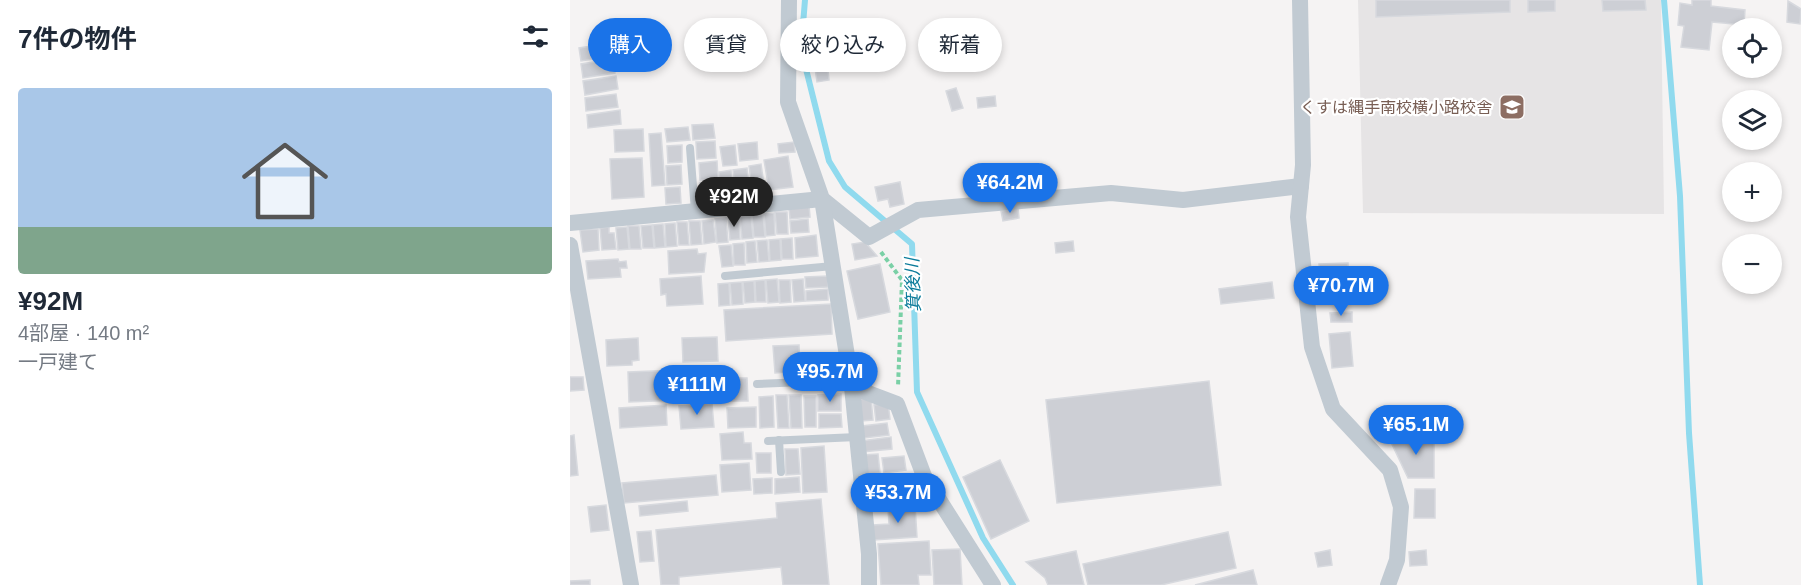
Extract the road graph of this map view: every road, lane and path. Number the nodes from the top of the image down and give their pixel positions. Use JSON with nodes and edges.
{"nodes":[{"id":1,"x":789,"y":0,"type":"edge"},
{"id":2,"x":1300,"y":0,"type":"edge"},
{"id":3,"x":690,"y":148,"type":"dead end"},
{"id":4,"x":1301,"y":186,"type":"junction"},
{"id":5,"x":822,"y":199,"type":"junction"},
{"id":6,"x":695,"y":211,"type":"junction"},
{"id":7,"x":570,"y":223,"type":"edge"},
{"id":8,"x":869,"y":237,"type":"junction"},
{"id":9,"x":570,"y":245,"type":"edge"},
{"id":10,"x":833,"y":266,"type":"junction"},
{"id":11,"x":725,"y":276,"type":"dead end"},
{"id":12,"x":757,"y":384,"type":"dead end"},
{"id":13,"x":851,"y":384,"type":"junction"},
{"id":14,"x":897,"y":404,"type":"junction"},
{"id":15,"x":857,"y":437,"type":"junction"},
{"id":16,"x":779,"y":440,"type":"junction"},
{"id":17,"x":768,"y":441,"type":"dead end"},
{"id":18,"x":781,"y":472,"type":"dead end"},
{"id":19,"x":631,"y":585,"type":"edge"},
{"id":20,"x":869,"y":585,"type":"edge"},
{"id":21,"x":993,"y":585,"type":"edge"},
{"id":22,"x":1388,"y":585,"type":"edge"}],
"edges":[{"from":1,"to":5,"type":"street"},
{"from":2,"to":4,"type":"street"},
{"from":3,"to":6,"type":"lane"},
{"from":4,"to":8,"type":"street"},
{"from":4,"to":22,"type":"street"},
{"from":5,"to":6,"type":"street"},
{"from":5,"to":8,"type":"street"},
{"from":5,"to":10,"type":"street"},
{"from":6,"to":7,"type":"street"},
{"from":8,"to":14,"type":"path"},
{"from":9,"to":19,"type":"street"},
{"from":10,"to":11,"type":"lane"},
{"from":10,"to":13,"type":"street"},
{"from":12,"to":13,"type":"lane"},
{"from":13,"to":14,"type":"street"},
{"from":13,"to":15,"type":"street"},
{"from":14,"to":21,"type":"street"},
{"from":15,"to":16,"type":"lane"},
{"from":15,"to":20,"type":"street"},
{"from":16,"to":17,"type":"lane"},
{"from":16,"to":18,"type":"lane"}]}
